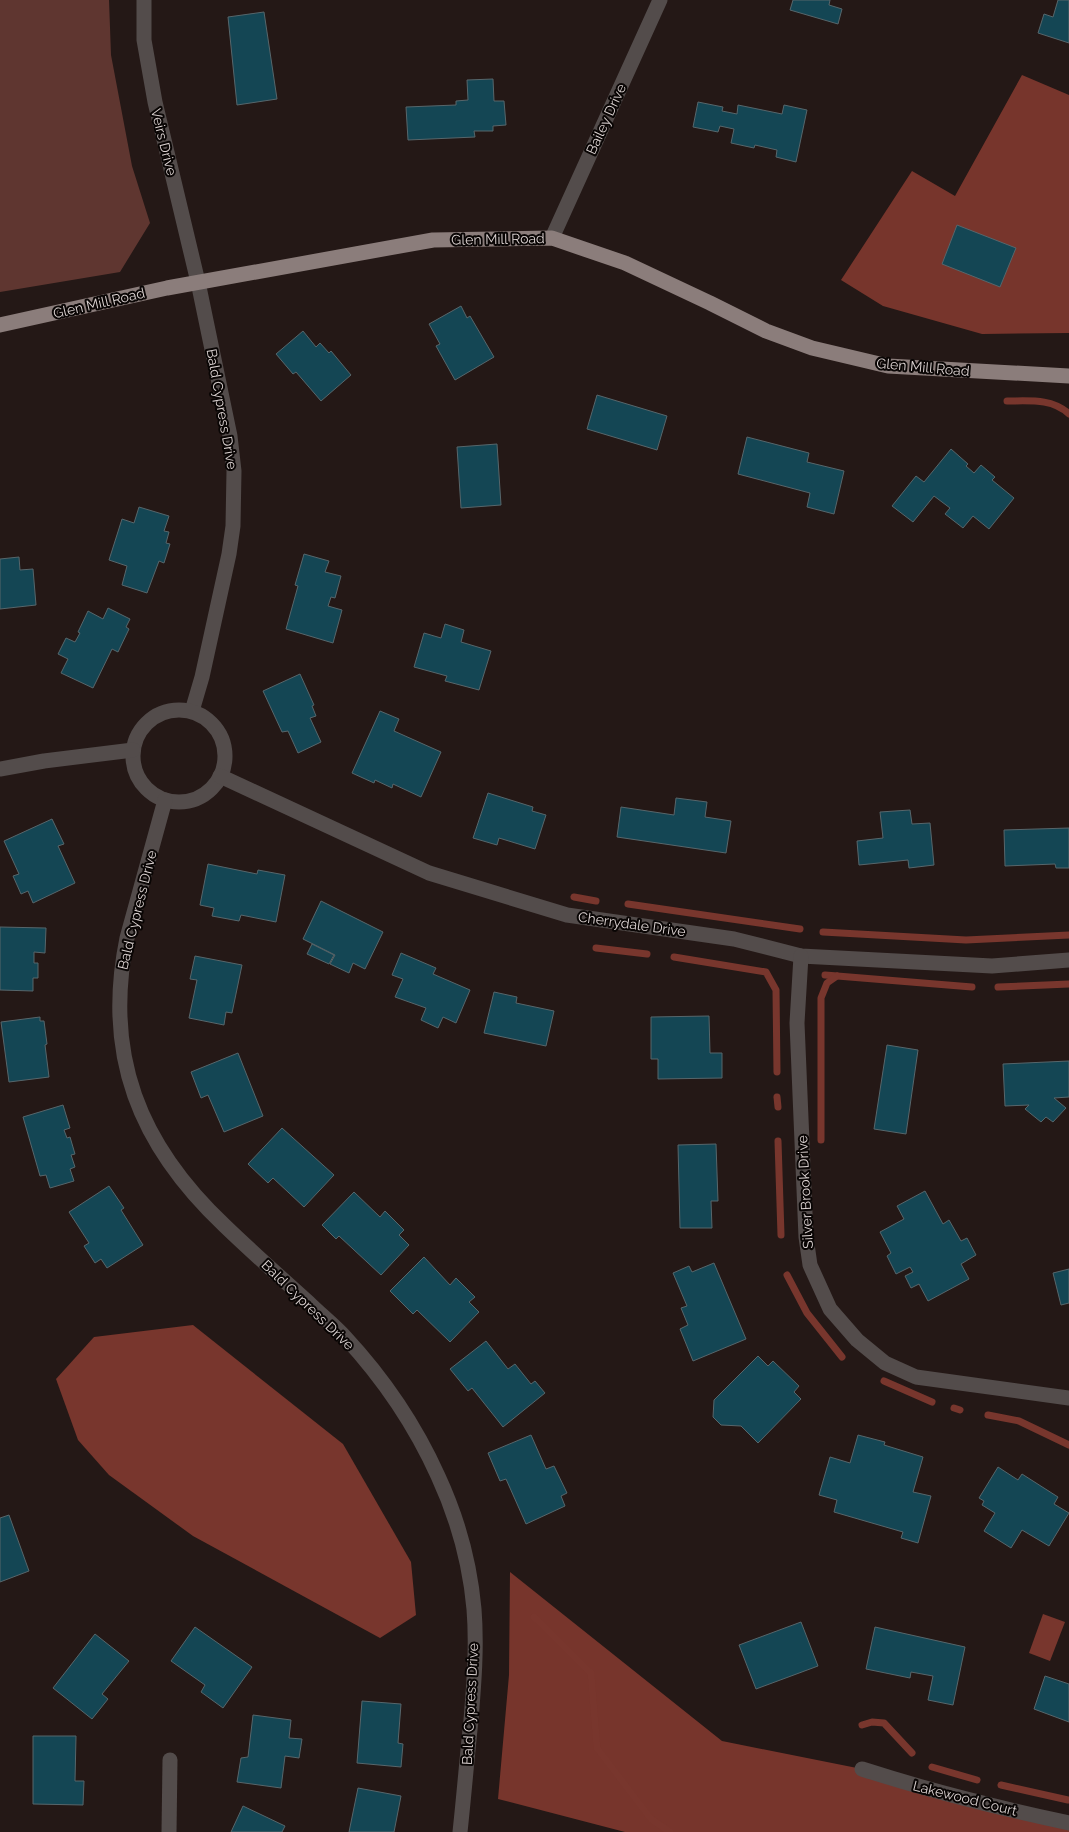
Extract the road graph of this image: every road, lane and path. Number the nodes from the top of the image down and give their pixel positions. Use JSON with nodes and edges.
{"nodes":[{"id":1,"x":144,"y":0,"type":"edge"},
{"id":2,"x":660,"y":0,"type":"edge"},
{"id":3,"x":552,"y":238,"type":"junction"},
{"id":4,"x":198,"y":282,"type":"junction"},
{"id":5,"x":0,"y":325,"type":"edge"},
{"id":6,"x":1069,"y":376,"type":"edge"},
{"id":7,"x":192,"y":711,"type":"junction"},
{"id":8,"x":133,"y":750,"type":"junction"},
{"id":9,"x":0,"y":769,"type":"edge"},
{"id":10,"x":220,"y":776,"type":"junction"},
{"id":11,"x":165,"y":800,"type":"junction"},
{"id":12,"x":801,"y":956,"type":"junction"},
{"id":13,"x":1069,"y":960,"type":"edge"},
{"id":14,"x":1069,"y":1398,"type":"edge"},
{"id":15,"x":170,"y":1760,"type":"dead end"},
{"id":16,"x":862,"y":1769,"type":"dead end"},
{"id":17,"x":1069,"y":1823,"type":"edge"},
{"id":18,"x":169,"y":1832,"type":"edge"},
{"id":19,"x":460,"y":1832,"type":"edge"}],
"edges":[{"from":1,"to":4,"type":"street","name":"Veirs Drive"},
{"from":2,"to":3,"type":"street","name":"Bailey Drive"},
{"from":3,"to":4,"type":"main road","name":"Glen Mill Road"},
{"from":3,"to":6,"type":"main road","name":"Glen Mill Road"},
{"from":4,"to":5,"type":"main road","name":"Glen Mill Road"},
{"from":4,"to":7,"type":"street","name":"Bald Cypress Drive"},
{"from":7,"to":8,"type":"street"},
{"from":7,"to":10,"type":"street"},
{"from":8,"to":9,"type":"street"},
{"from":8,"to":11,"type":"street"},
{"from":10,"to":11,"type":"street"},
{"from":10,"to":12,"type":"street","name":"Cherrydale Drive"},
{"from":11,"to":19,"type":"street","name":"Bald Cypress Drive"},
{"from":12,"to":13,"type":"street","name":"Cherrydale Drive"},
{"from":12,"to":14,"type":"street","name":"Silver Brook Drive"},
{"from":15,"to":18,"type":"street"},
{"from":16,"to":17,"type":"street","name":"Lakewood Court"}]}
